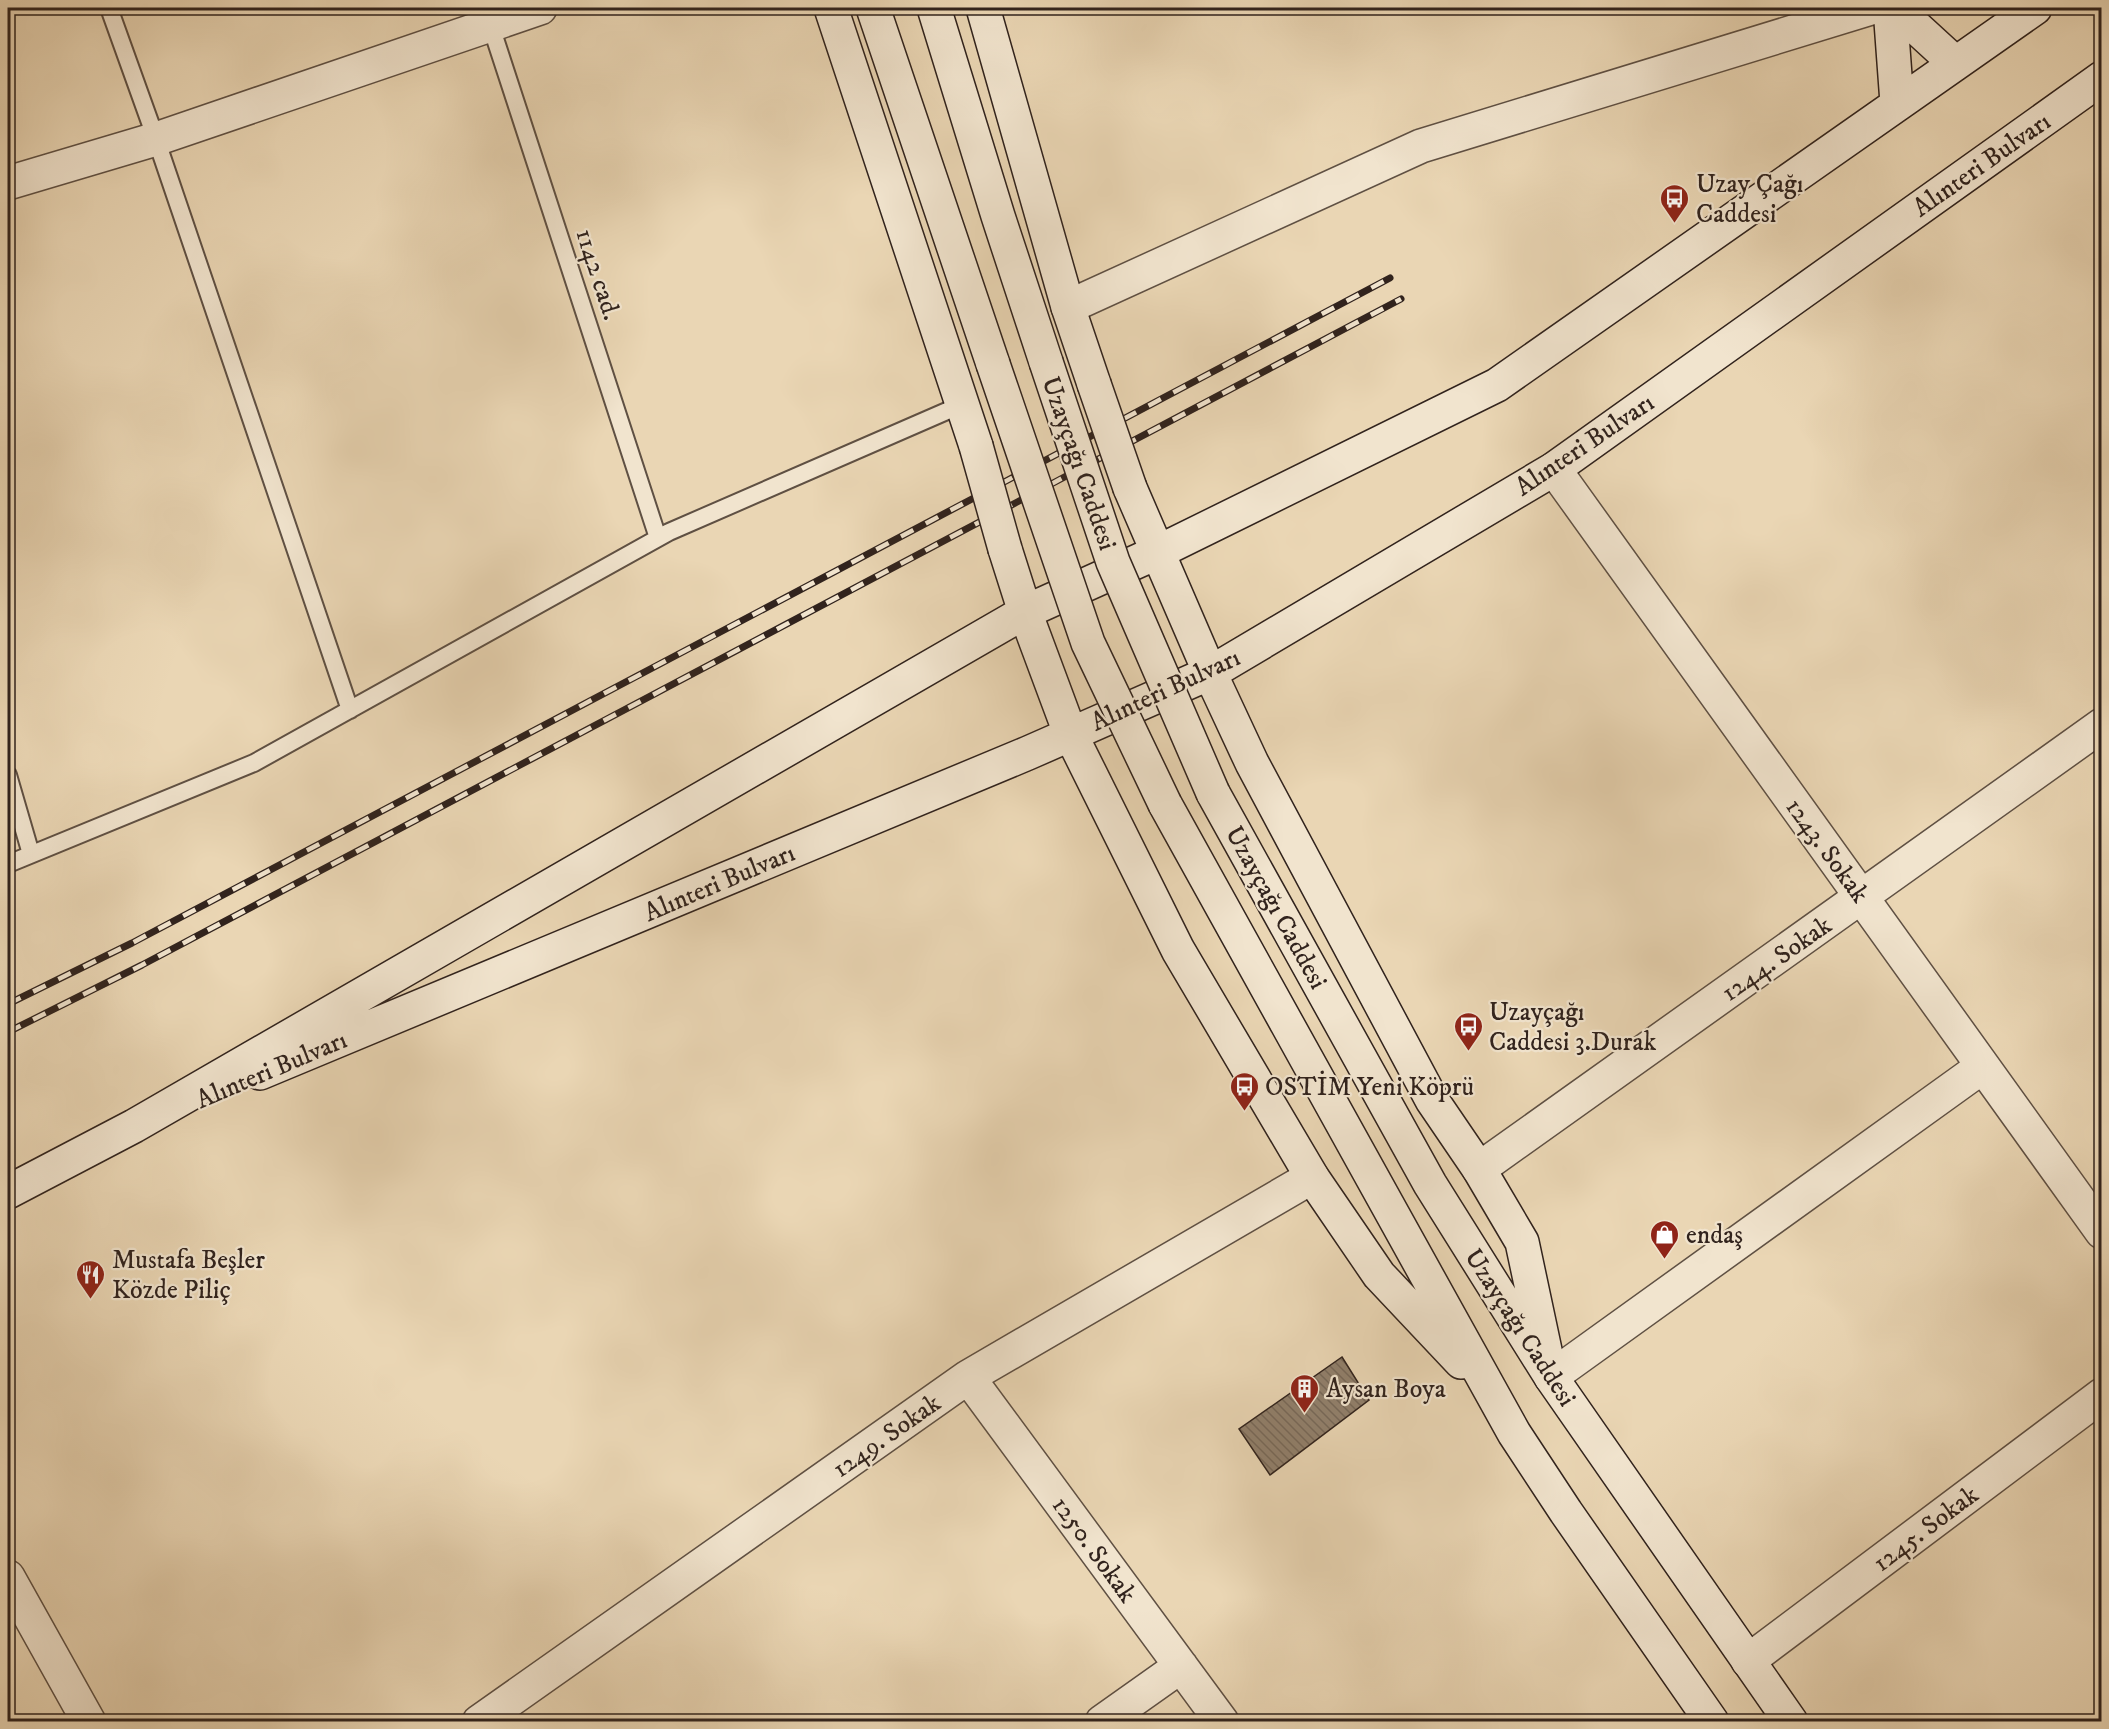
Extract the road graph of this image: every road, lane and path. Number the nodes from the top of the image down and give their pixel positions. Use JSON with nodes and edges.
{"nodes":[{"id":1,"x":109,"y":8,"type":"edge"},
{"id":2,"x":540,"y":8,"type":"edge"},
{"id":3,"x":831,"y":8,"type":"edge"},
{"id":4,"x":873,"y":8,"type":"edge"},
{"id":5,"x":934,"y":8,"type":"edge"},
{"id":6,"x":983,"y":8,"type":"edge"},
{"id":7,"x":1871,"y":8,"type":"edge"},
{"id":8,"x":1890,"y":8,"type":"edge"},
{"id":9,"x":1895,"y":8,"type":"edge"},
{"id":10,"x":2034,"y":8,"type":"edge"},
{"id":11,"x":488,"y":16,"type":"edge"},
{"id":12,"x":1955,"y":63,"type":"junction"},
{"id":13,"x":2102,"y":78,"type":"edge"},
{"id":14,"x":1897,"y":103,"type":"junction"},
{"id":15,"x":156,"y":139,"type":"junction"},
{"id":16,"x":8,"y":183,"type":"edge"},
{"id":17,"x":1068,"y":307,"type":"junction"},
{"id":18,"x":963,"y":404,"type":"junction"},
{"id":19,"x":1554,"y":469,"type":"junction"},
{"id":20,"x":658,"y":538,"type":"junction"},
{"id":21,"x":1158,"y":552,"type":"junction"},
{"id":22,"x":1025,"y":612,"type":"junction"},
{"id":23,"x":1210,"y":672,"type":"junction"},
{"id":24,"x":350,"y":710,"type":"junction"},
{"id":25,"x":2102,"y":725,"type":"edge"},
{"id":26,"x":1070,"y":733,"type":"junction"},
{"id":27,"x":8,"y":775,"type":"edge"},
{"id":28,"x":31,"y":854,"type":"junction"},
{"id":29,"x":8,"y":864,"type":"edge"},
{"id":30,"x":1862,"y":897,"type":"junction"},
{"id":31,"x":1982,"y":1067,"type":"junction"},
{"id":32,"x":134,"y":1126,"type":"junction"},
{"id":33,"x":1479,"y":1169,"type":"junction"},
{"id":34,"x":1312,"y":1177,"type":"junction"},
{"id":35,"x":8,"y":1192,"type":"edge"},
{"id":36,"x":2102,"y":1232,"type":"edge"},
{"id":37,"x":968,"y":1377,"type":"junction"},
{"id":38,"x":1551,"y":1377,"type":"junction"},
{"id":39,"x":2102,"y":1395,"type":"edge"},
{"id":40,"x":1493,"y":1396,"type":"junction"},
{"id":41,"x":8,"y":1577,"type":"edge"},
{"id":42,"x":1748,"y":1661,"type":"junction"},
{"id":43,"x":1181,"y":1666,"type":"junction"},
{"id":44,"x":1110,"y":1719,"type":"edge"},
{"id":45,"x":1708,"y":1720,"type":"edge"},
{"id":46,"x":89,"y":1722,"type":"edge"},
{"id":47,"x":479,"y":1722,"type":"edge"},
{"id":48,"x":1222,"y":1722,"type":"edge"},
{"id":49,"x":1791,"y":1722,"type":"edge"}],
"edges":[{"from":1,"to":15,"type":"lane"},
{"from":2,"to":11,"type":"main road"},
{"from":3,"to":18,"type":"main road"},
{"from":4,"to":40,"type":"main road","name":"Uzayçağı Caddesi","bridge":true},
{"from":5,"to":38,"type":"main road","name":"Uzayçağı Caddesi","bridge":true},
{"from":6,"to":17,"type":"main road"},
{"from":7,"to":17,"type":"main road"},
{"from":8,"to":14,"type":"main road"},
{"from":9,"to":12,"type":"main road"},
{"from":10,"to":12,"type":"main road","name":"Alınteri Bulvarı"},
{"from":11,"to":15,"type":"main road"},
{"from":11,"to":20,"type":"lane","name":"1142 cad."},
{"from":12,"to":14,"type":"main road","name":"Alınteri Bulvarı"},
{"from":13,"to":19,"type":"main road","name":"Alınteri Bulvarı"},
{"from":14,"to":21,"type":"main road","name":"Alınteri Bulvarı"},
{"from":15,"to":16,"type":"main road"},
{"from":15,"to":24,"type":"lane"},
{"from":17,"to":21,"type":"main road","bridge":true},
{"from":18,"to":20,"type":"lane"},
{"from":18,"to":22,"type":"main road","bridge":true},
{"from":19,"to":23,"type":"main road","name":"Alınteri Bulvarı"},
{"from":19,"to":30,"type":"main road","name":"1243. Sokak"},
{"from":20,"to":24,"type":"lane"},
{"from":21,"to":22,"type":"main road","name":"Alınteri Bulvarı"},
{"from":21,"to":23,"type":"main road"},
{"from":22,"to":26,"type":"main road"},
{"from":22,"to":32,"type":"main road","name":"Alınteri Bulvarı"},
{"from":23,"to":26,"type":"main road","name":"Alınteri Bulvarı"},
{"from":23,"to":33,"type":"main road"},
{"from":24,"to":28,"type":"lane"},
{"from":25,"to":30,"type":"main road","name":"1244. Sokak"},
{"from":26,"to":32,"type":"main road","name":"Alınteri Bulvarı"},
{"from":26,"to":34,"type":"main road"},
{"from":27,"to":28,"type":"lane"},
{"from":28,"to":29,"type":"lane"},
{"from":30,"to":31,"type":"main road","name":"1243. Sokak"},
{"from":30,"to":33,"type":"main road","name":"1244. Sokak"},
{"from":31,"to":36,"type":"main road","name":"1243. Sokak"},
{"from":31,"to":38,"type":"main road"},
{"from":32,"to":35,"type":"main road","name":"Alınteri Bulvarı"},
{"from":33,"to":38,"type":"main road"},
{"from":34,"to":37,"type":"main road","name":"1249. Sokak"},
{"from":34,"to":40,"type":"main road"},
{"from":37,"to":43,"type":"main road","name":"1250. Sokak"},
{"from":37,"to":47,"type":"main road","name":"1249. Sokak"},
{"from":38,"to":42,"type":"main road","name":"Uzayçağı Caddesi"},
{"from":39,"to":42,"type":"main road","name":"1245. Sokak"},
{"from":40,"to":45,"type":"main road","name":"Uzayçağı Caddesi"},
{"from":41,"to":46,"type":"main road"},
{"from":42,"to":49,"type":"main road","name":"Uzayçağı Caddesi"},
{"from":43,"to":44,"type":"main road"},
{"from":43,"to":48,"type":"main road","name":"1250. Sokak"}]}
